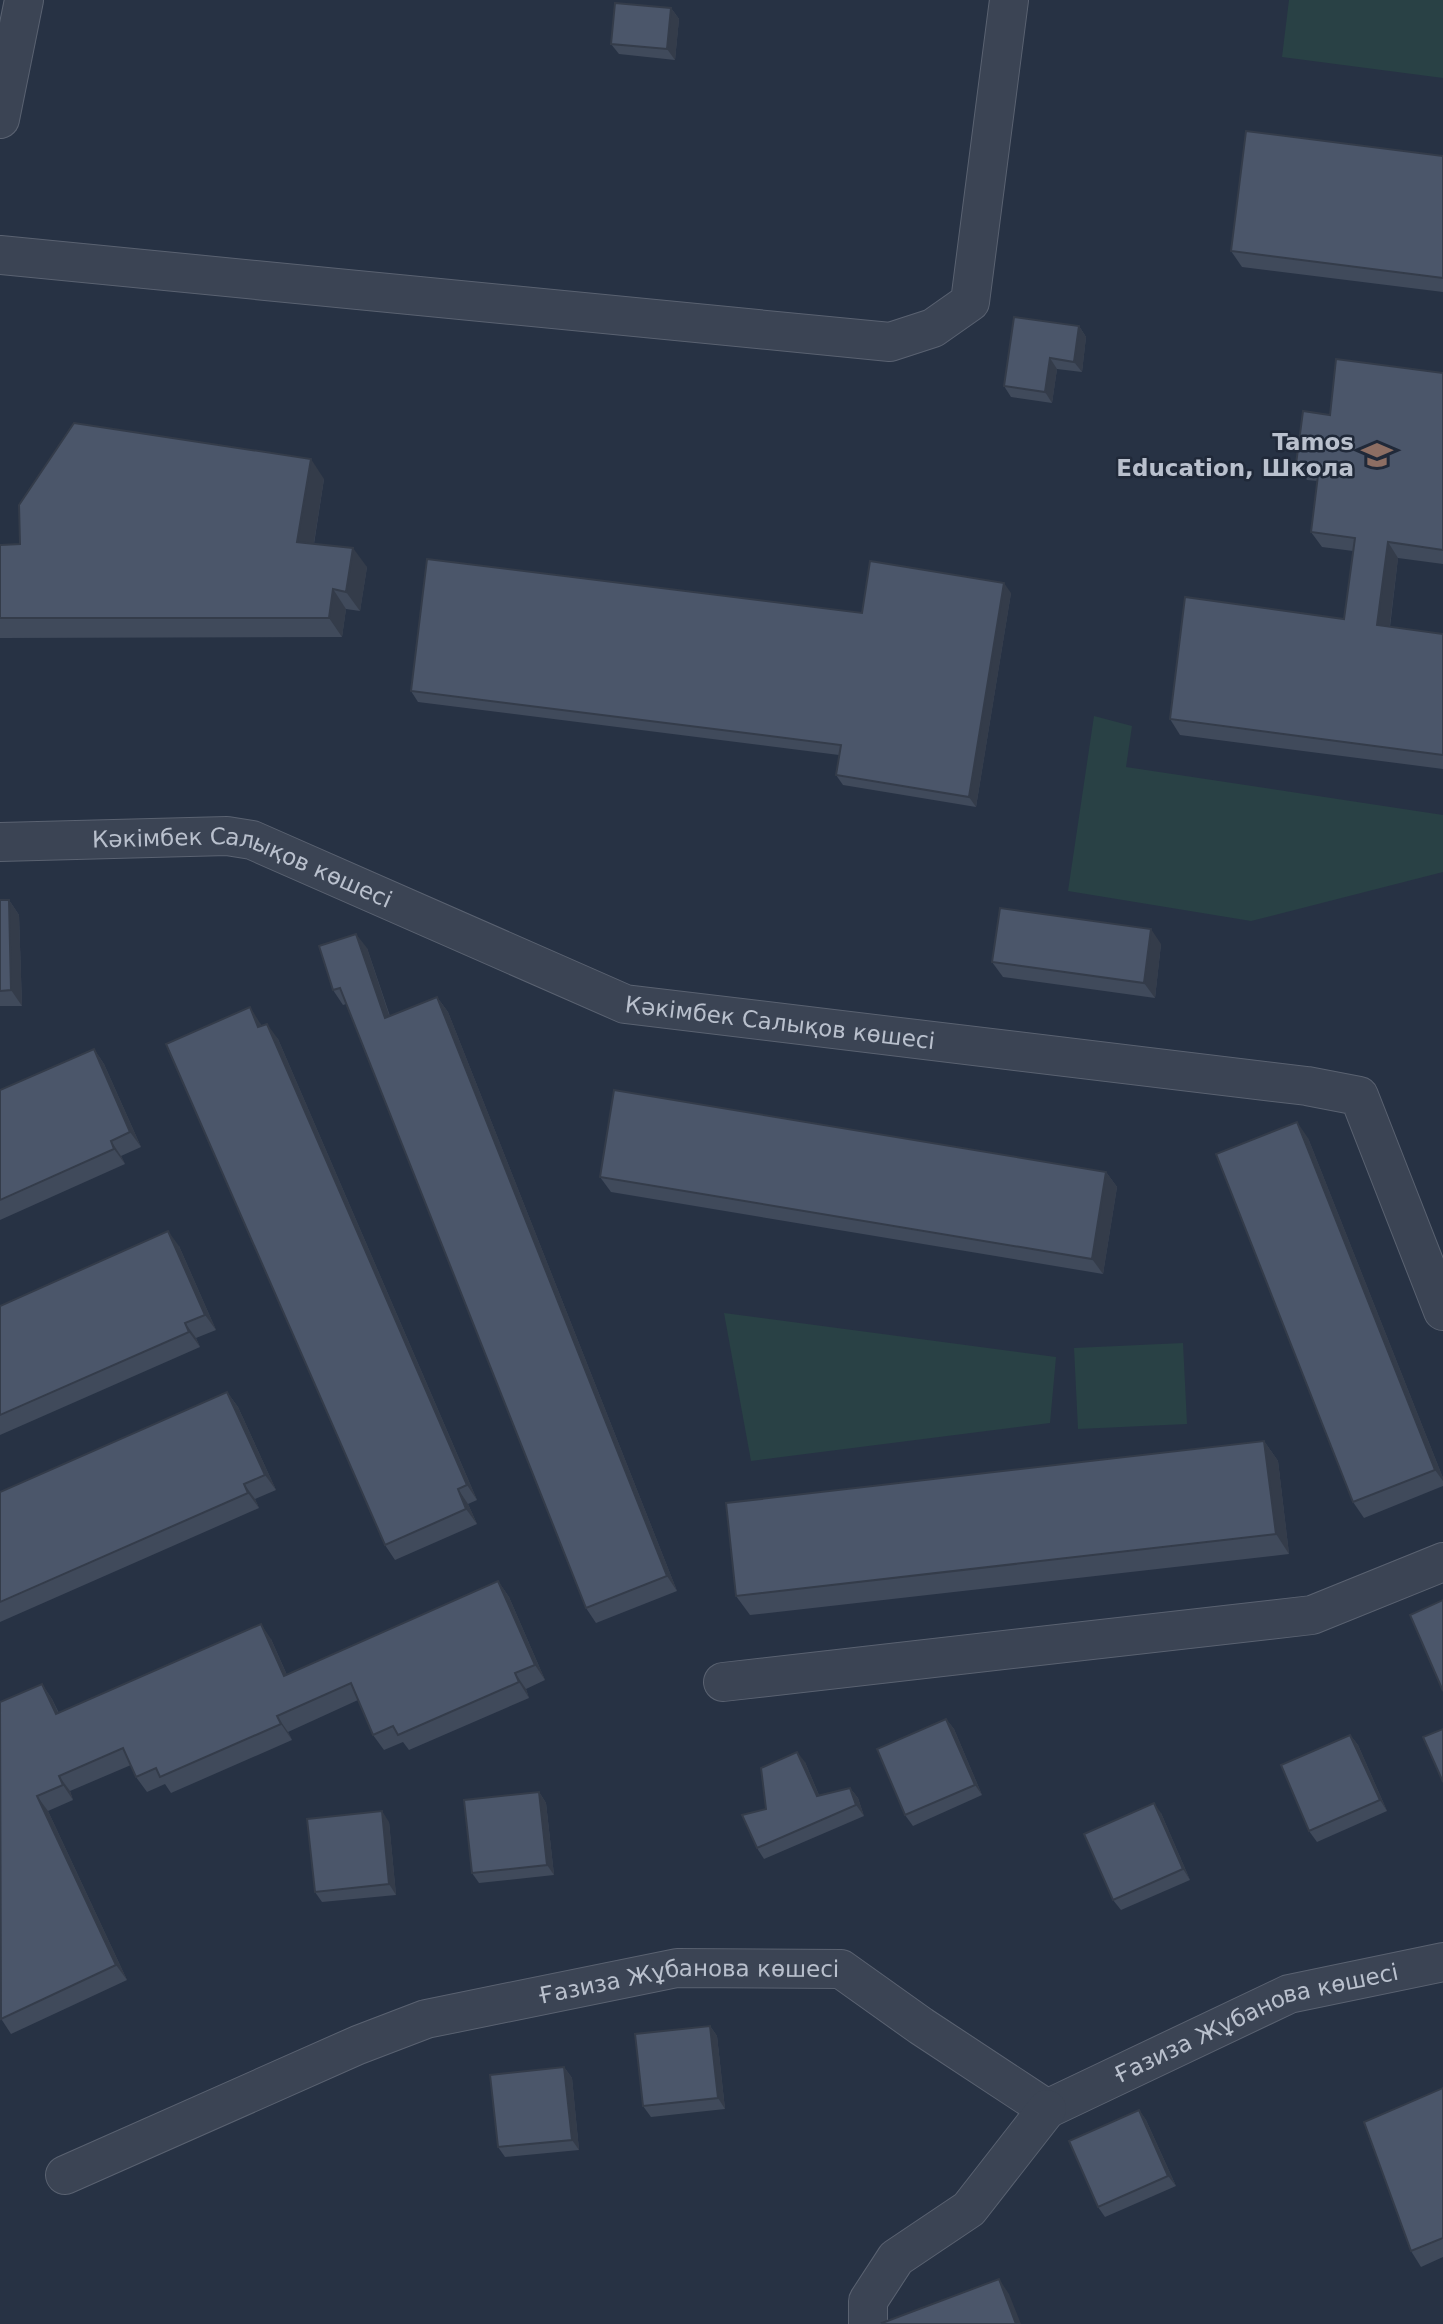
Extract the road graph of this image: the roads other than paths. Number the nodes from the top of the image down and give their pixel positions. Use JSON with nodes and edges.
{"nodes":[{"id":1,"x":24,"y":0,"type":"edge"},
{"id":2,"x":1009,"y":0,"type":"edge"},
{"id":3,"x":0,"y":119,"type":"edge"},
{"id":4,"x":0,"y":255,"type":"edge"},
{"id":5,"x":0,"y":842,"type":"edge"},
{"id":6,"x":1443,"y":1311,"type":"edge"},
{"id":7,"x":1443,"y":1562,"type":"edge"},
{"id":8,"x":723,"y":1682,"type":"dead end"},
{"id":9,"x":1443,"y":1962,"type":"edge"},
{"id":10,"x":1047,"y":2109,"type":"junction"},
{"id":11,"x":65,"y":2175,"type":"dead end"},
{"id":12,"x":868,"y":2324,"type":"edge"}],
"edges":[{"from":1,"to":3,"type":"street"},
{"from":2,"to":4,"type":"street"},
{"from":5,"to":6,"type":"street","name":"Кәкімбек Салықов көшесі"},
{"from":7,"to":8,"type":"street"},
{"from":9,"to":10,"type":"street","name":"Ғазиза Жұбанова көшесі"},
{"from":10,"to":11,"type":"street","name":"Ғазиза Жұбанова көшесі"},
{"from":10,"to":12,"type":"street"}]}
